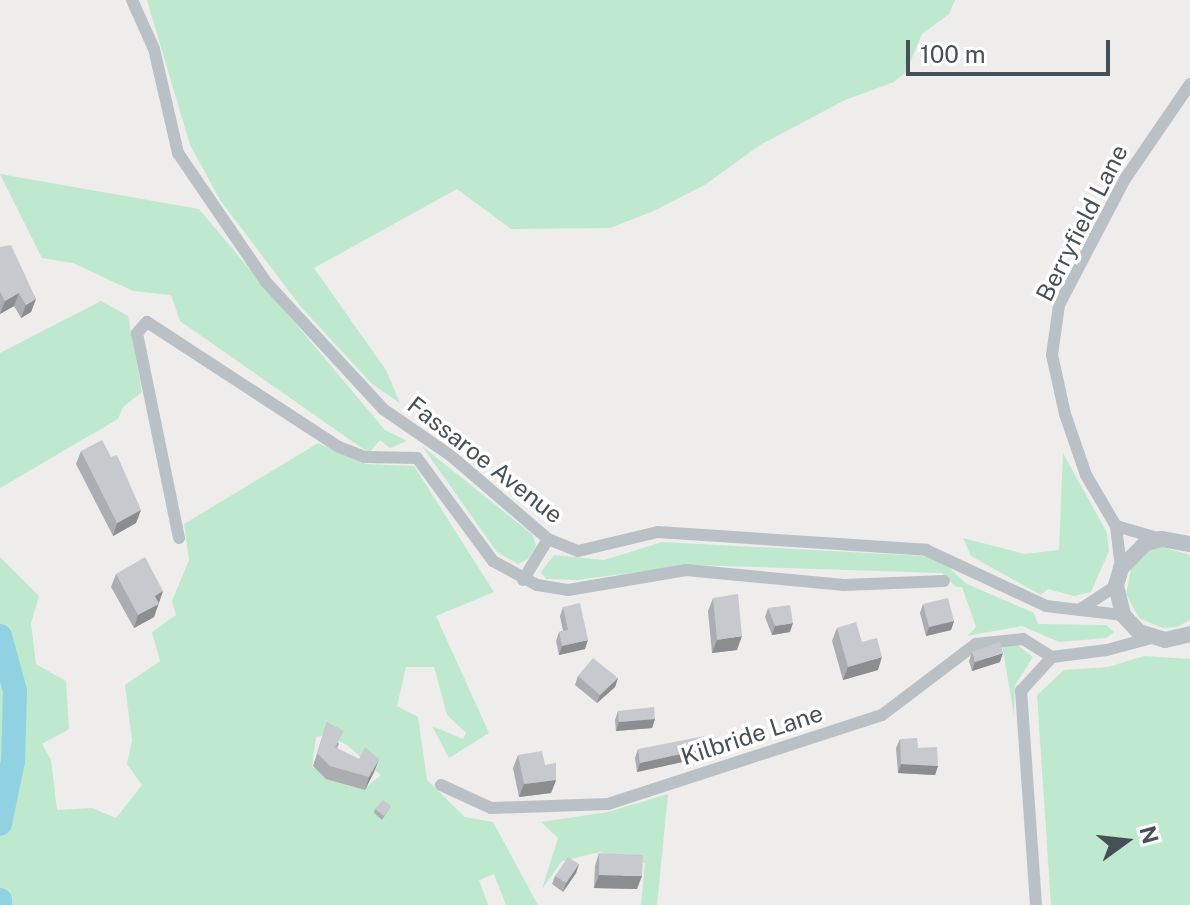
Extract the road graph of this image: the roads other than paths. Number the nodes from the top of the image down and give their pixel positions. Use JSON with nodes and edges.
{"nodes":[{"id":1,"x":132,"y":0,"type":"edge"},
{"id":2,"x":1190,"y":84,"type":"edge"},
{"id":3,"x":1116,"y":526,"type":"junction"},
{"id":4,"x":179,"y":538,"type":"dead end"},
{"id":5,"x":548,"y":539,"type":"junction"},
{"id":6,"x":1161,"y":539,"type":"junction"},
{"id":7,"x":1190,"y":544,"type":"edge"},
{"id":8,"x":1121,"y":568,"type":"junction"},
{"id":9,"x":523,"y":580,"type":"junction"},
{"id":10,"x":944,"y":581,"type":"dead end"},
{"id":11,"x":1116,"y":586,"type":"junction"},
{"id":12,"x":1079,"y":610,"type":"junction"},
{"id":13,"x":1126,"y":619,"type":"junction"},
{"id":14,"x":1190,"y":634,"type":"edge"},
{"id":15,"x":1151,"y":638,"type":"junction"},
{"id":16,"x":1120,"y":646,"type":"junction"},
{"id":17,"x":1052,"y":657,"type":"junction"},
{"id":18,"x":441,"y":785,"type":"dead end"},
{"id":19,"x":1036,"y":905,"type":"edge"}],
"edges":[{"from":1,"to":5,"type":"street","name":"Fassaroe Avenue"},
{"from":2,"to":3,"type":"street","name":"Berryfield Lane"},
{"from":3,"to":6,"type":"street"},
{"from":3,"to":8,"type":"street","name":"Berryfield Lane"},
{"from":4,"to":9,"type":"street"},
{"from":5,"to":9,"type":"street"},
{"from":5,"to":12,"type":"street","name":"Fassaroe Avenue"},
{"from":6,"to":7,"type":"street"},
{"from":6,"to":8,"type":"street"},
{"from":8,"to":11,"type":"street"},
{"from":9,"to":10,"type":"street"},
{"from":11,"to":12,"type":"street"},
{"from":11,"to":13,"type":"street"},
{"from":12,"to":13,"type":"street","name":"Fassaroe Avenue"},
{"from":13,"to":15,"type":"street"},
{"from":13,"to":16,"type":"street"},
{"from":14,"to":15,"type":"street"},
{"from":15,"to":16,"type":"street"},
{"from":16,"to":17,"type":"street"},
{"from":17,"to":18,"type":"street","name":"Kilbride Lane"},
{"from":17,"to":19,"type":"street"}]}
